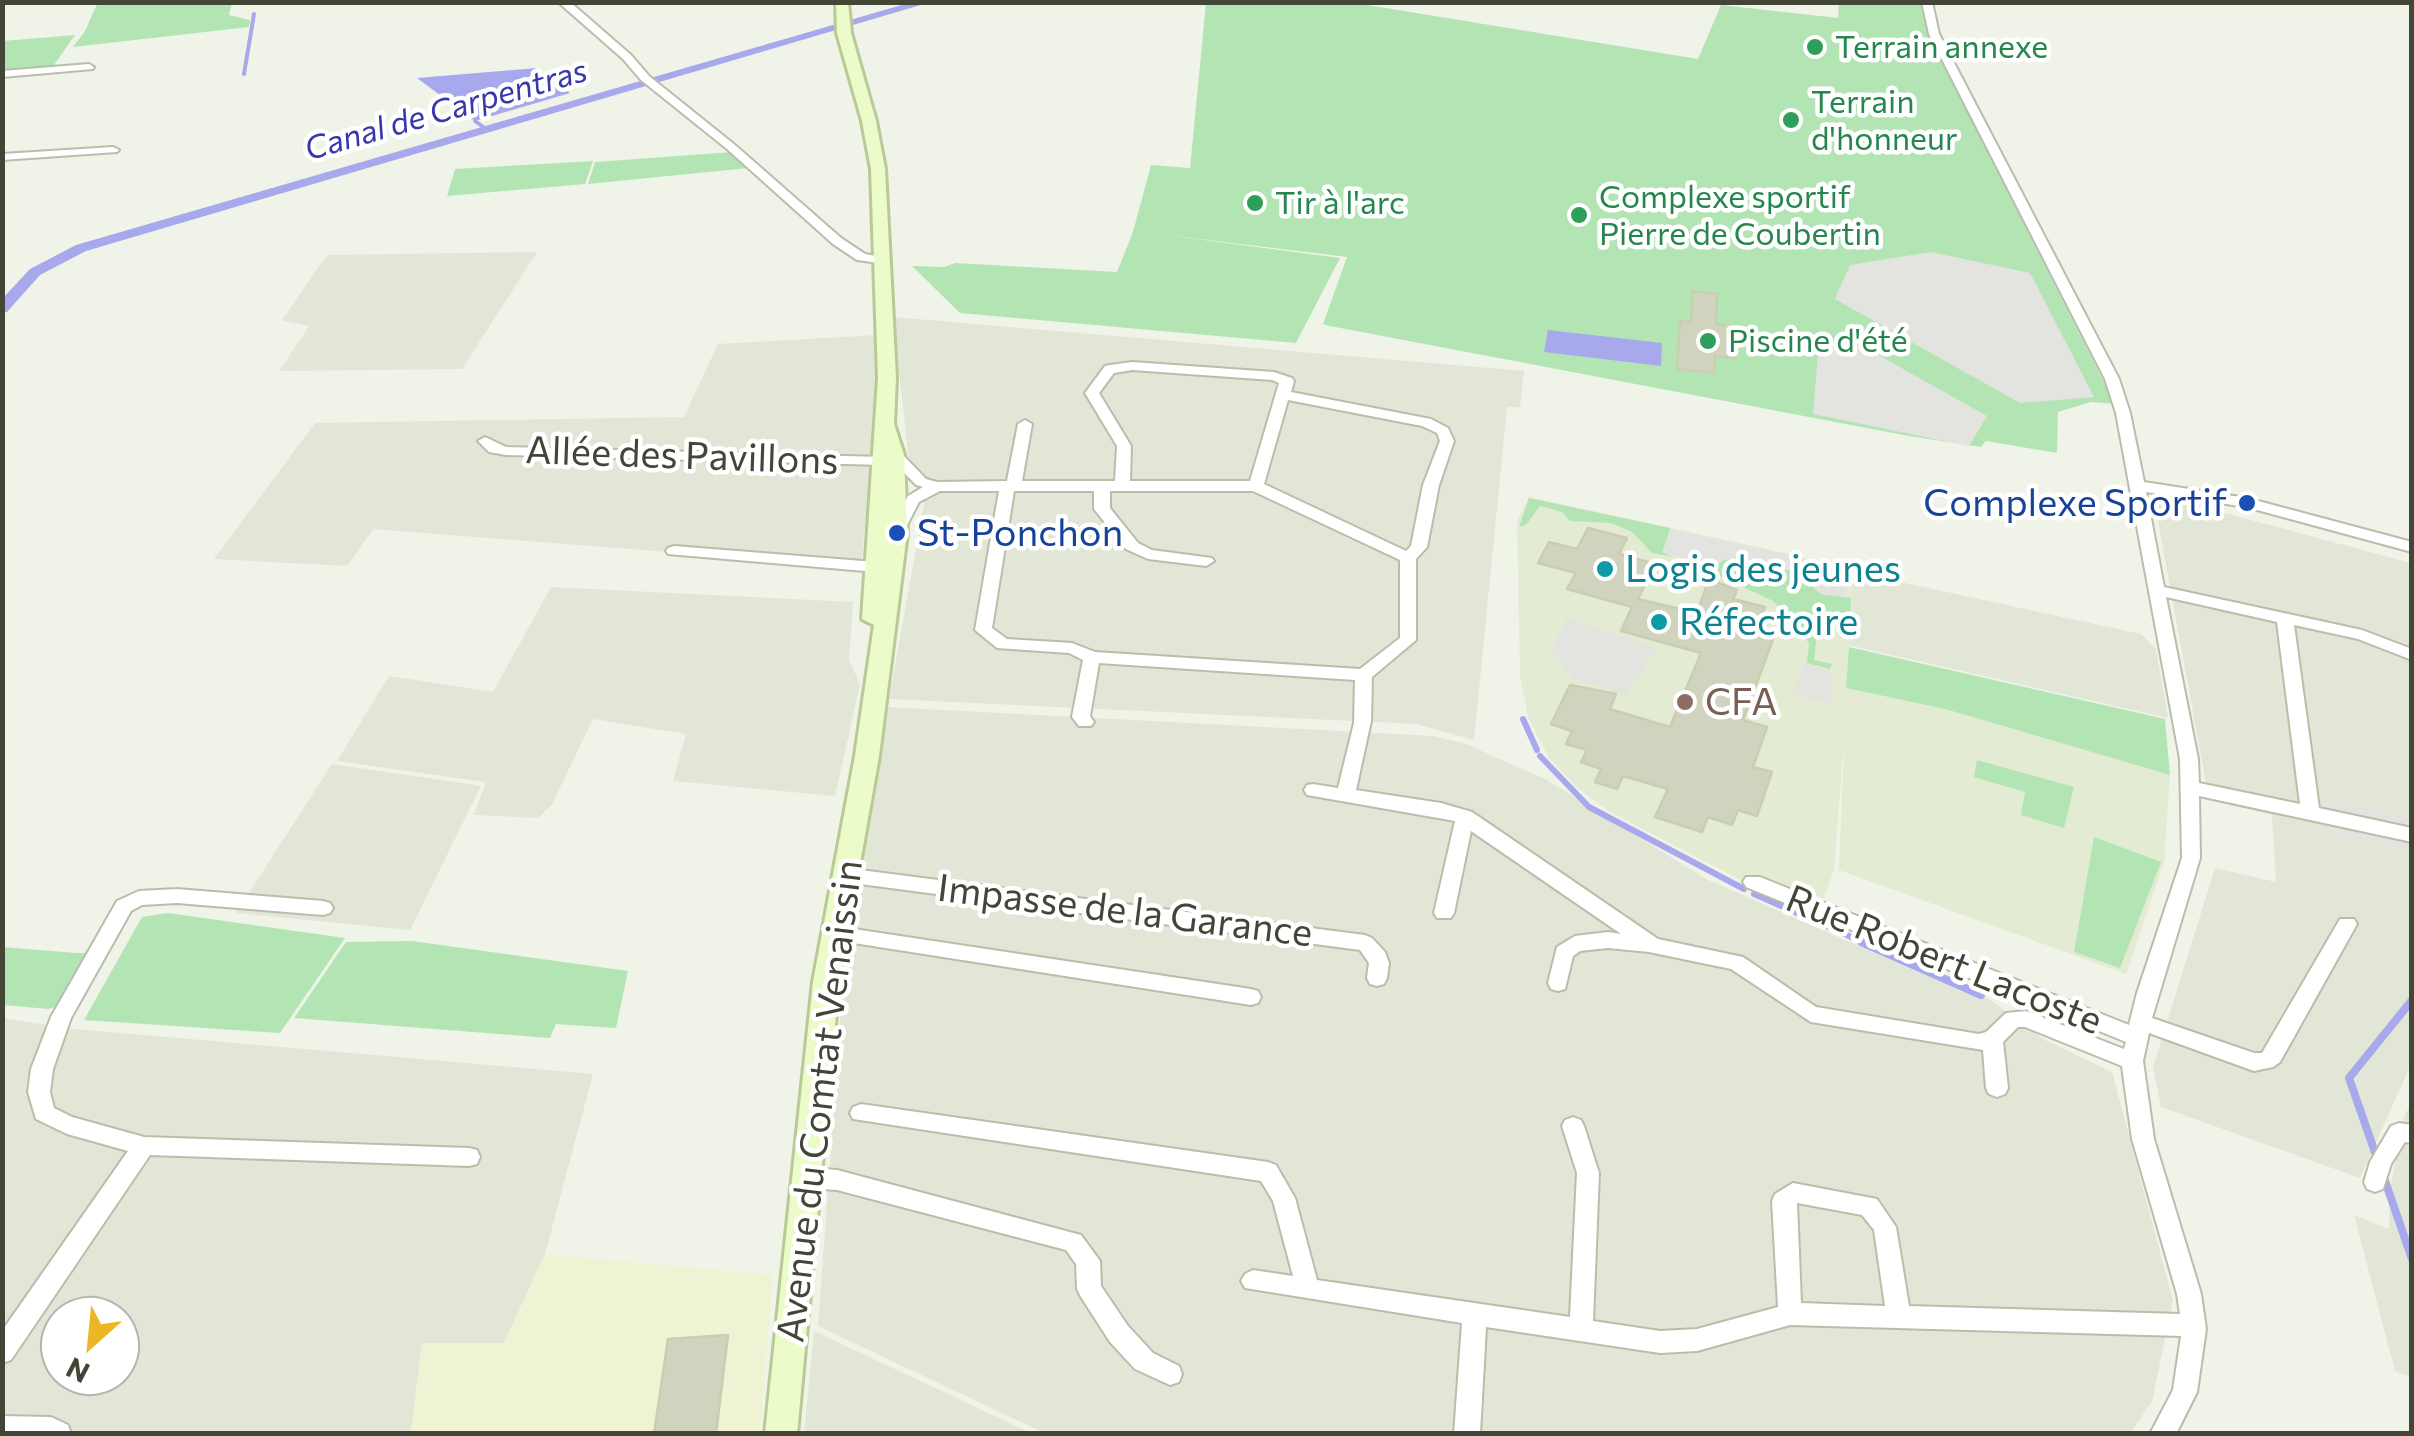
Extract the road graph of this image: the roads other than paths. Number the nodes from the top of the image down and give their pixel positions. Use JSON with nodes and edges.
{"nodes":[{"id":1,"x":562,"y":2,"type":"edge"},
{"id":2,"x":842,"y":2,"type":"edge"},
{"id":3,"x":1927,"y":2,"type":"edge"},
{"id":4,"x":89,"y":67,"type":"dead end"},
{"id":5,"x":2,"y":74,"type":"edge"},
{"id":6,"x":113,"y":150,"type":"dead end"},
{"id":7,"x":2,"y":157,"type":"edge"},
{"id":8,"x":882,"y":262,"type":"junction"},
{"id":9,"x":1284,"y":395,"type":"junction"},
{"id":10,"x":1025,"y":424,"type":"dead end"},
{"id":11,"x":484,"y":441,"type":"dead end"},
{"id":12,"x":886,"y":462,"type":"junction"},
{"id":13,"x":898,"y":486,"type":"junction"},
{"id":14,"x":928,"y":486,"type":"junction"},
{"id":15,"x":1122,"y":486,"type":"junction"},
{"id":16,"x":1256,"y":486,"type":"junction"},
{"id":17,"x":2138,"y":486,"type":"junction"},
{"id":18,"x":1011,"y":487,"type":"junction"},
{"id":19,"x":1102,"y":487,"type":"junction"},
{"id":20,"x":878,"y":512,"type":"junction"},
{"id":21,"x":897,"y":533,"type":"junction"},
{"id":22,"x":2412,"y":547,"type":"edge"},
{"id":23,"x":674,"y":551,"type":"dead end"},
{"id":24,"x":1408,"y":558,"type":"junction"},
{"id":25,"x":1206,"y":561,"type":"dead end"},
{"id":26,"x":884,"y":568,"type":"junction"},
{"id":27,"x":2156,"y":590,"type":"junction"},
{"id":28,"x":2285,"y":618,"type":"junction"},
{"id":29,"x":2412,"y":656,"type":"edge"},
{"id":30,"x":1092,"y":657,"type":"junction"},
{"id":31,"x":1364,"y":674,"type":"junction"},
{"id":32,"x":1085,"y":722,"type":"dead end"},
{"id":33,"x":2192,"y":788,"type":"junction"},
{"id":34,"x":1313,"y":790,"type":"dead end"},
{"id":35,"x":1346,"y":794,"type":"junction"},
{"id":36,"x":2310,"y":813,"type":"junction"},
{"id":37,"x":1464,"y":817,"type":"junction"},
{"id":38,"x":2412,"y":835,"type":"edge"},
{"id":39,"x":845,"y":875,"type":"junction"},
{"id":40,"x":1753,"y":882,"type":"dead end"},
{"id":41,"x":324,"y":908,"type":"dead end"},
{"id":42,"x":1444,"y":914,"type":"dead end"},
{"id":43,"x":2347,"y":924,"type":"dead end"},
{"id":44,"x":834,"y":933,"type":"junction"},
{"id":45,"x":1653,"y":946,"type":"junction"},
{"id":46,"x":1377,"y":978,"type":"dead end"},
{"id":47,"x":1558,"y":983,"type":"dead end"},
{"id":48,"x":1251,"y":996,"type":"dead end"},
{"id":49,"x":1992,"y":1039,"type":"junction"},
{"id":50,"x":2136,"y":1040,"type":"junction"},
{"id":51,"x":1997,"y":1088,"type":"dead end"},
{"id":52,"x":860,"y":1113,"type":"dead end"},
{"id":53,"x":1573,"y":1126,"type":"dead end"},
{"id":54,"x":2412,"y":1134,"type":"edge"},
{"id":55,"x":144,"y":1146,"type":"junction"},
{"id":56,"x":469,"y":1156,"type":"dead end"},
{"id":57,"x":808,"y":1178,"type":"junction"},
{"id":58,"x":2375,"y":1182,"type":"dead end"},
{"id":59,"x":1253,"y":1281,"type":"dead end"},
{"id":60,"x":1308,"y":1288,"type":"junction"},
{"id":61,"x":1474,"y":1314,"type":"junction"},
{"id":62,"x":1790,"y":1314,"type":"junction"},
{"id":63,"x":1899,"y":1316,"type":"junction"},
{"id":64,"x":2194,"y":1330,"type":"junction"},
{"id":65,"x":1582,"y":1331,"type":"junction"},
{"id":66,"x":2,"y":1352,"type":"edge"},
{"id":67,"x":1170,"y":1374,"type":"dead end"},
{"id":68,"x":2,"y":1428,"type":"edge"},
{"id":69,"x":59,"y":1434,"type":"edge"},
{"id":70,"x":780,"y":1434,"type":"edge"},
{"id":71,"x":1467,"y":1434,"type":"edge"},
{"id":72,"x":2162,"y":1434,"type":"edge"}],
"edges":[{"from":1,"to":8,"type":"street"},
{"from":2,"to":8,"type":"main road","name":"Avenue du Comtat Venaissin"},
{"from":3,"to":17,"type":"street"},
{"from":4,"to":5,"type":"street"},
{"from":6,"to":7,"type":"street"},
{"from":8,"to":12,"type":"main road","name":"Avenue du Comtat Venaissin"},
{"from":9,"to":15,"type":"street"},
{"from":9,"to":16,"type":"street"},
{"from":9,"to":24,"type":"street"},
{"from":10,"to":18,"type":"street"},
{"from":11,"to":12,"type":"street","name":"Allée des Pavillons"},
{"from":12,"to":13,"type":"main road","name":"Avenue du Comtat Venaissin"},
{"from":12,"to":14,"type":"street"},
{"from":12,"to":20,"type":"main road","name":"Avenue du Comtat Venaissin"},
{"from":13,"to":14,"type":"street"},
{"from":13,"to":20,"type":"street"},
{"from":13,"to":21,"type":"main road","name":"Avenue du Comtat Venaissin"},
{"from":14,"to":18,"type":"street"},
{"from":14,"to":21,"type":"street"},
{"from":15,"to":16,"type":"street"},
{"from":15,"to":19,"type":"street"},
{"from":16,"to":24,"type":"street"},
{"from":17,"to":22,"type":"street"},
{"from":17,"to":27,"type":"street"},
{"from":18,"to":19,"type":"street"},
{"from":18,"to":30,"type":"street"},
{"from":19,"to":25,"type":"street"},
{"from":20,"to":26,"type":"main road","name":"Avenue du Comtat Venaissin"},
{"from":21,"to":26,"type":"main road","name":"Avenue du Comtat Venaissin"},
{"from":23,"to":26,"type":"street"},
{"from":24,"to":31,"type":"street"},
{"from":26,"to":39,"type":"main road","name":"Avenue du Comtat Venaissin"},
{"from":27,"to":28,"type":"street"},
{"from":27,"to":33,"type":"street"},
{"from":28,"to":29,"type":"street"},
{"from":28,"to":36,"type":"street"},
{"from":30,"to":31,"type":"street"},
{"from":30,"to":32,"type":"street"},
{"from":31,"to":35,"type":"street"},
{"from":33,"to":36,"type":"street"},
{"from":33,"to":50,"type":"street"},
{"from":34,"to":35,"type":"street"},
{"from":35,"to":37,"type":"street"},
{"from":36,"to":38,"type":"street"},
{"from":37,"to":42,"type":"street"},
{"from":37,"to":45,"type":"street"},
{"from":39,"to":44,"type":"main road","name":"Avenue du Comtat Venaissin"},
{"from":39,"to":46,"type":"street","name":"Impasse de la Garance"},
{"from":40,"to":50,"type":"street","name":"Rue Robert Lacoste"},
{"from":41,"to":55,"type":"street"},
{"from":43,"to":50,"type":"street"},
{"from":44,"to":48,"type":"street"},
{"from":44,"to":57,"type":"main road","name":"Avenue du Comtat Venaissin"},
{"from":45,"to":47,"type":"street"},
{"from":45,"to":49,"type":"street"},
{"from":49,"to":50,"type":"street"},
{"from":49,"to":51,"type":"street"},
{"from":50,"to":64,"type":"street"},
{"from":52,"to":60,"type":"street"},
{"from":53,"to":65,"type":"street"},
{"from":54,"to":58,"type":"street"},
{"from":55,"to":56,"type":"street"},
{"from":55,"to":66,"type":"street"},
{"from":57,"to":67,"type":"street"},
{"from":57,"to":70,"type":"main road","name":"Avenue du Comtat Venaissin"},
{"from":59,"to":60,"type":"street"},
{"from":60,"to":61,"type":"street"},
{"from":61,"to":65,"type":"street"},
{"from":61,"to":71,"type":"street"},
{"from":62,"to":63,"type":"street"},
{"from":62,"to":63,"type":"street"},
{"from":62,"to":65,"type":"street"},
{"from":63,"to":64,"type":"street"},
{"from":64,"to":72,"type":"street"},
{"from":68,"to":69,"type":"street"}]}
